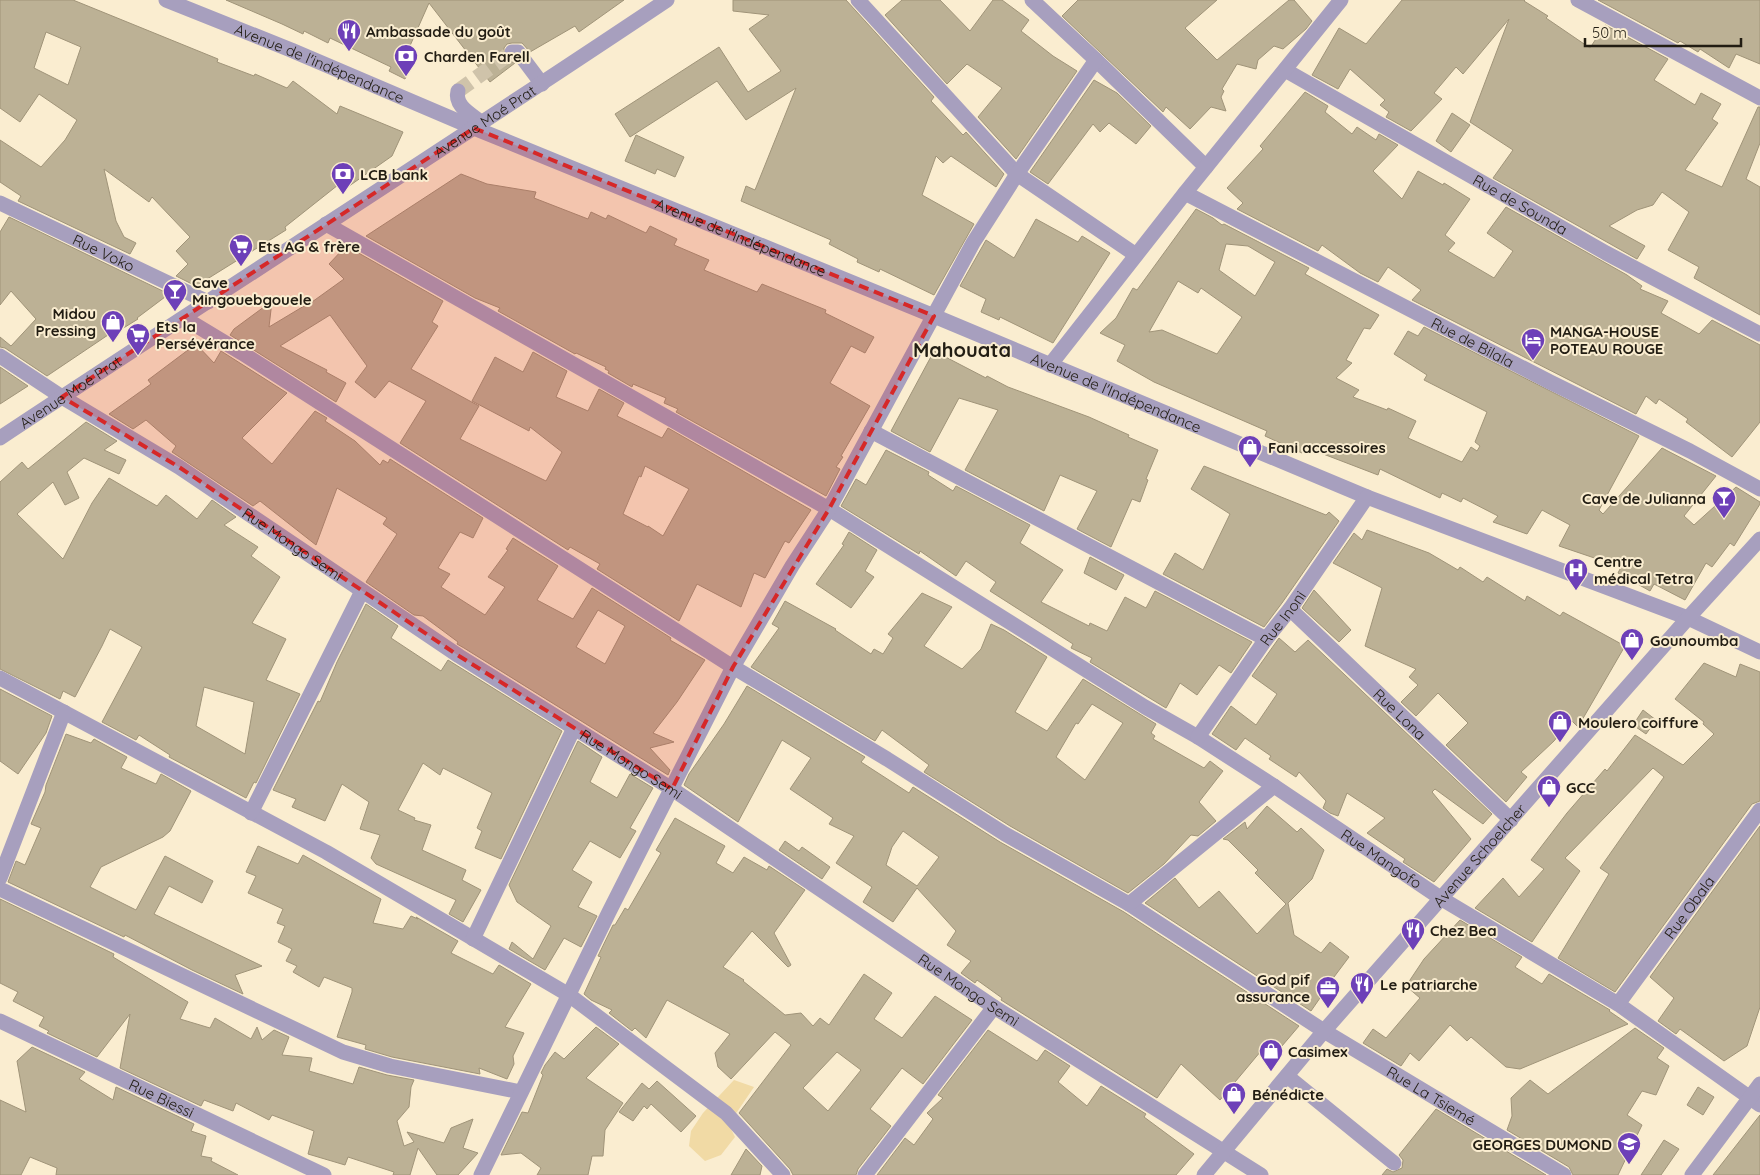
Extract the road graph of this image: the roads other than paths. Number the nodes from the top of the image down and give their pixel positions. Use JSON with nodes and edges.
{"nodes":[{"id":1,"x":166,"y":0,"type":"edge"},
{"id":2,"x":667,"y":0,"type":"edge"},
{"id":3,"x":858,"y":0,"type":"edge"},
{"id":4,"x":1032,"y":0,"type":"edge"},
{"id":5,"x":1341,"y":0,"type":"edge"},
{"id":6,"x":1578,"y":0,"type":"edge"},
{"id":7,"x":512,"y":52,"type":"dead end"},
{"id":8,"x":1096,"y":60,"type":"junction"},
{"id":9,"x":1285,"y":70,"type":"junction"},
{"id":10,"x":542,"y":84,"type":"junction"},
{"id":11,"x":458,"y":91,"type":"dead end"},
{"id":12,"x":1760,"y":98,"type":"edge"},
{"id":13,"x":478,"y":125,"type":"junction"},
{"id":14,"x":1206,"y":167,"type":"junction"},
{"id":15,"x":1017,"y":174,"type":"junction"},
{"id":16,"x":1185,"y":193,"type":"junction"},
{"id":17,"x":0,"y":203,"type":"edge"},
{"id":18,"x":326,"y":224,"type":"junction"},
{"id":19,"x":1136,"y":255,"type":"junction"},
{"id":20,"x":208,"y":302,"type":"junction"},
{"id":21,"x":934,"y":316,"type":"junction"},
{"id":22,"x":184,"y":318,"type":"junction"},
{"id":23,"x":1760,"y":334,"type":"edge"},
{"id":24,"x":0,"y":356,"type":"edge"},
{"id":25,"x":1050,"y":365,"type":"junction"},
{"id":26,"x":62,"y":397,"type":"junction"},
{"id":27,"x":871,"y":432,"type":"junction"},
{"id":28,"x":0,"y":438,"type":"edge"},
{"id":29,"x":1760,"y":489,"type":"edge"},
{"id":30,"x":1367,"y":497,"type":"junction"},
{"id":31,"x":829,"y":509,"type":"junction"},
{"id":32,"x":1760,"y":539,"type":"edge"},
{"id":33,"x":362,"y":591,"type":"junction"},
{"id":34,"x":1290,"y":609,"type":"junction"},
{"id":35,"x":1688,"y":618,"type":"junction"},
{"id":36,"x":1266,"y":639,"type":"junction"},
{"id":37,"x":1760,"y":652,"type":"edge"},
{"id":38,"x":733,"y":667,"type":"junction"},
{"id":39,"x":0,"y":678,"type":"edge"},
{"id":40,"x":64,"y":712,"type":"junction"},
{"id":41,"x":574,"y":728,"type":"junction"},
{"id":42,"x":1198,"y":737,"type":"junction"},
{"id":43,"x":1274,"y":786,"type":"junction"},
{"id":44,"x":672,"y":789,"type":"junction"},
{"id":45,"x":1760,"y":810,"type":"edge"},
{"id":46,"x":251,"y":812,"type":"junction"},
{"id":47,"x":1511,"y":820,"type":"junction"},
{"id":48,"x":0,"y":878,"type":"edge"},
{"id":49,"x":0,"y":889,"type":"edge"},
{"id":50,"x":1442,"y":899,"type":"junction"},
{"id":51,"x":1129,"y":904,"type":"junction"},
{"id":52,"x":473,"y":939,"type":"junction"},
{"id":53,"x":569,"y":995,"type":"junction"},
{"id":54,"x":1618,"y":1004,"type":"junction"},
{"id":55,"x":994,"y":1007,"type":"junction"},
{"id":56,"x":0,"y":1021,"type":"edge"},
{"id":57,"x":1324,"y":1031,"type":"junction"},
{"id":58,"x":1287,"y":1076,"type":"junction"},
{"id":59,"x":1760,"y":1084,"type":"edge"},
{"id":60,"x":521,"y":1092,"type":"junction"},
{"id":61,"x":1755,"y":1102,"type":"edge"},
{"id":62,"x":1225,"y":1152,"type":"junction"},
{"id":63,"x":1394,"y":1163,"type":"dead end"},
{"id":64,"x":324,"y":1175,"type":"edge"},
{"id":65,"x":481,"y":1175,"type":"edge"},
{"id":66,"x":783,"y":1175,"type":"edge"},
{"id":67,"x":864,"y":1175,"type":"edge"},
{"id":68,"x":1204,"y":1175,"type":"edge"},
{"id":69,"x":1261,"y":1175,"type":"edge"},
{"id":70,"x":1564,"y":1175,"type":"edge"},
{"id":71,"x":1692,"y":1175,"type":"edge"}],
"edges":[{"from":1,"to":13,"type":"street","name":"Avenue de l'indépendance"},
{"from":2,"to":10,"type":"street","name":"Avenue Moé Prat"},
{"from":3,"to":15,"type":"street"},
{"from":4,"to":8,"type":"street"},
{"from":5,"to":9,"type":"street"},
{"from":6,"to":12,"type":"street"},
{"from":7,"to":10,"type":"street"},
{"from":8,"to":14,"type":"street"},
{"from":8,"to":15,"type":"street"},
{"from":9,"to":14,"type":"street"},
{"from":9,"to":23,"type":"street","name":"Rue de Sounda"},
{"from":10,"to":13,"type":"street","name":"Avenue Moé Prat"},
{"from":11,"to":13,"type":"street"},
{"from":13,"to":18,"type":"street","name":"Avenue Moé Prat"},
{"from":13,"to":21,"type":"street","name":"Avenue de l'Indépendance"},
{"from":14,"to":16,"type":"street"},
{"from":15,"to":19,"type":"street"},
{"from":15,"to":21,"type":"street"},
{"from":16,"to":19,"type":"street"},
{"from":16,"to":29,"type":"street","name":"Rue de Bilala"},
{"from":17,"to":20,"type":"street","name":"Rue Voko"},
{"from":18,"to":20,"type":"street","name":"Avenue Moé Prat"},
{"from":18,"to":31,"type":"street","name":"Rue Mangofo"},
{"from":19,"to":25,"type":"street"},
{"from":20,"to":22,"type":"street","name":"Avenue Moé Prat"},
{"from":21,"to":25,"type":"street","name":"Avenue de l'Indépendance"},
{"from":21,"to":27,"type":"street"},
{"from":22,"to":26,"type":"street","name":"Avenue Moé Prat"},
{"from":22,"to":38,"type":"street","name":"Rue La Tsiemé"},
{"from":24,"to":26,"type":"street","name":"Rue Mongo Semi"},
{"from":25,"to":30,"type":"street","name":"Avenue de l'Indépendance"},
{"from":26,"to":28,"type":"street","name":"Avenue Moé Prat"},
{"from":26,"to":33,"type":"street","name":"Rue Mongo Semi"},
{"from":27,"to":31,"type":"street"},
{"from":27,"to":36,"type":"street"},
{"from":30,"to":34,"type":"street","name":"Rue Inoni"},
{"from":30,"to":35,"type":"street","name":"Avenue de l'Indépendance"},
{"from":31,"to":38,"type":"street"},
{"from":31,"to":42,"type":"street","name":"Rue Mangofo"},
{"from":32,"to":35,"type":"street","name":"Avenue Schoelcher"},
{"from":33,"to":41,"type":"street","name":"Rue Mongo Semi"},
{"from":33,"to":46,"type":"street"},
{"from":34,"to":36,"type":"street","name":"Rue Inoni"},
{"from":34,"to":47,"type":"street","name":"Rue Lona"},
{"from":35,"to":37,"type":"street","name":"Avenue de l'Indépendance"},
{"from":35,"to":47,"type":"street","name":"Avenue Schoelcher"},
{"from":36,"to":42,"type":"street","name":"Rue Inoni"},
{"from":38,"to":44,"type":"street"},
{"from":38,"to":51,"type":"street","name":"Rue La Tsiemé"},
{"from":39,"to":40,"type":"street"},
{"from":40,"to":46,"type":"street"},
{"from":40,"to":48,"type":"street"},
{"from":41,"to":44,"type":"street","name":"Rue Mongo Semi"},
{"from":41,"to":52,"type":"street"},
{"from":42,"to":43,"type":"street","name":"Rue Mangofo"},
{"from":43,"to":50,"type":"street","name":"Rue Mangofo"},
{"from":43,"to":51,"type":"street"},
{"from":44,"to":53,"type":"street"},
{"from":44,"to":55,"type":"street","name":"Rue Mongo Semi"},
{"from":45,"to":54,"type":"street","name":"Rue Obala"},
{"from":46,"to":52,"type":"street"},
{"from":47,"to":50,"type":"street","name":"Avenue Schoelcher"},
{"from":49,"to":60,"type":"street"},
{"from":50,"to":54,"type":"street","name":"Rue Mangofo"},
{"from":50,"to":57,"type":"street","name":"Avenue Schoelcher"},
{"from":51,"to":57,"type":"street","name":"Rue La Tsiemé"},
{"from":52,"to":53,"type":"street"},
{"from":53,"to":60,"type":"street"},
{"from":53,"to":66,"type":"street"},
{"from":54,"to":61,"type":"street","name":"Rue Mangofo"},
{"from":55,"to":62,"type":"street","name":"Rue Mongo Semi"},
{"from":55,"to":67,"type":"street"},
{"from":56,"to":64,"type":"street","name":"Rue Biessi"},
{"from":57,"to":58,"type":"street","name":"Avenue Schoelcher"},
{"from":57,"to":70,"type":"street","name":"Rue La Tsiemé"},
{"from":58,"to":62,"type":"street","name":"Avenue Schoelcher"},
{"from":58,"to":63,"type":"street"},
{"from":59,"to":61,"type":"street"},
{"from":60,"to":65,"type":"street"},
{"from":61,"to":71,"type":"street"},
{"from":62,"to":68,"type":"street","name":"Avenue Schoelcher"},
{"from":62,"to":69,"type":"street","name":"Rue Mongo Semi"}]}
